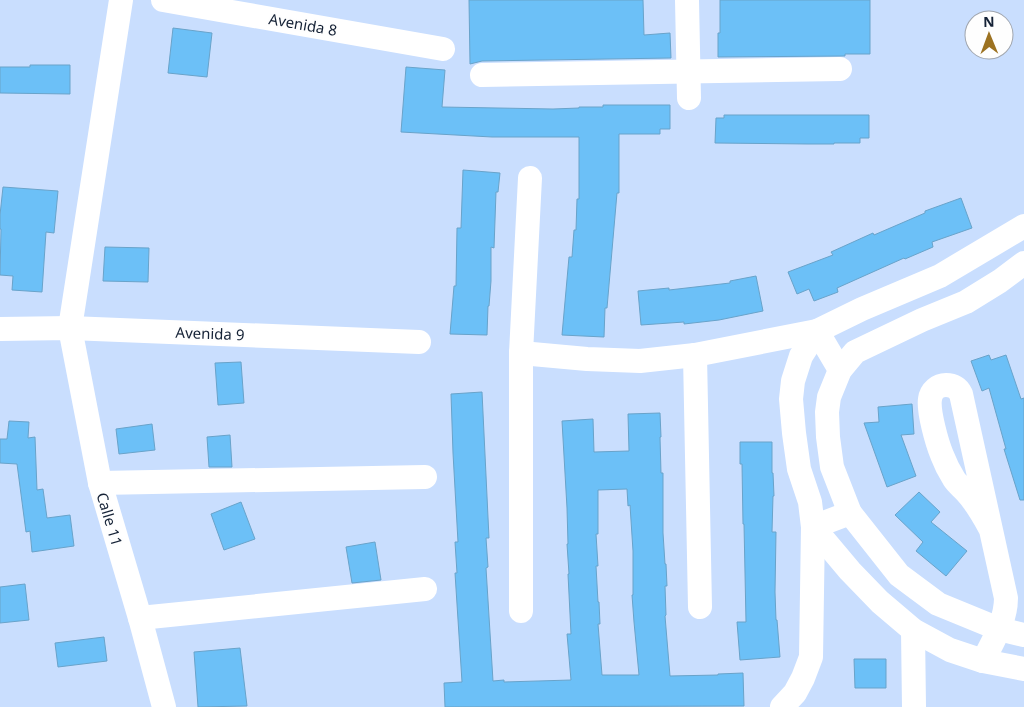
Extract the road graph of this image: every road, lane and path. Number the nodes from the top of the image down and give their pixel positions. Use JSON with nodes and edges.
{"nodes":[{"id":1,"x":121,"y":0,"type":"edge"},
{"id":2,"x":163,"y":0,"type":"edge"},
{"id":3,"x":687,"y":0,"type":"edge"},
{"id":4,"x":443,"y":49,"type":"dead end"},
{"id":5,"x":840,"y":69,"type":"dead end"},
{"id":6,"x":688,"y":72,"type":"junction"},
{"id":7,"x":482,"y":76,"type":"dead end"},
{"id":8,"x":689,"y":98,"type":"dead end"},
{"id":9,"x":530,"y":178,"type":"dead end"},
{"id":10,"x":1024,"y":226,"type":"edge"},
{"id":11,"x":1024,"y":263,"type":"edge"},
{"id":12,"x":70,"y":328,"type":"junction"},
{"id":13,"x":0,"y":329,"type":"edge"},
{"id":14,"x":817,"y":332,"type":"junction"},
{"id":15,"x":419,"y":342,"type":"dead end"},
{"id":16,"x":521,"y":353,"type":"junction"},
{"id":17,"x":695,"y":354,"type":"junction"},
{"id":18,"x":840,"y":370,"type":"junction"},
{"id":19,"x":933,"y":424,"type":"junction"},
{"id":20,"x":972,"y":444,"type":"junction"},
{"id":21,"x":425,"y":477,"type":"dead end"},
{"id":22,"x":100,"y":483,"type":"junction"},
{"id":23,"x":850,"y":513,"type":"junction"},
{"id":24,"x":813,"y":527,"type":"junction"},
{"id":25,"x":990,"y":528,"type":"junction"},
{"id":26,"x":425,"y":589,"type":"dead end"},
{"id":27,"x":700,"y":608,"type":"dead end"},
{"id":28,"x":520,"y":611,"type":"dead end"},
{"id":29,"x":140,"y":618,"type":"junction"},
{"id":30,"x":999,"y":629,"type":"junction"},
{"id":31,"x":914,"y":630,"type":"junction"},
{"id":32,"x":1024,"y":635,"type":"edge"},
{"id":33,"x":984,"y":661,"type":"junction"},
{"id":34,"x":1024,"y":669,"type":"edge"},
{"id":35,"x":164,"y":707,"type":"edge"},
{"id":36,"x":782,"y":707,"type":"edge"},
{"id":37,"x":914,"y":707,"type":"edge"}],
"edges":[{"from":1,"to":12,"type":"street","name":"Calle 11"},
{"from":2,"to":4,"type":"street","name":"Avenida 8"},
{"from":3,"to":6,"type":"street"},
{"from":5,"to":6,"type":"street"},
{"from":6,"to":7,"type":"street"},
{"from":6,"to":8,"type":"street"},
{"from":9,"to":16,"type":"street"},
{"from":10,"to":14,"type":"street"},
{"from":11,"to":18,"type":"street"},
{"from":12,"to":13,"type":"street","name":"Avenida 9"},
{"from":12,"to":15,"type":"street","name":"Avenida 9"},
{"from":12,"to":22,"type":"street","name":"Calle 11"},
{"from":14,"to":17,"type":"street"},
{"from":14,"to":18,"type":"street"},
{"from":14,"to":24,"type":"street"},
{"from":16,"to":17,"type":"street"},
{"from":16,"to":28,"type":"street"},
{"from":17,"to":27,"type":"street"},
{"from":18,"to":23,"type":"street"},
{"from":19,"to":20,"type":"street"},
{"from":19,"to":20,"type":"street"},
{"from":19,"to":25,"type":"street"},
{"from":20,"to":25,"type":"street"},
{"from":21,"to":22,"type":"street"},
{"from":22,"to":29,"type":"street","name":"Calle 11"},
{"from":23,"to":24,"type":"street"},
{"from":23,"to":30,"type":"street"},
{"from":24,"to":31,"type":"street"},
{"from":24,"to":36,"type":"street"},
{"from":25,"to":30,"type":"street"},
{"from":26,"to":29,"type":"street"},
{"from":29,"to":35,"type":"street","name":"Calle 11"},
{"from":30,"to":32,"type":"street"},
{"from":30,"to":33,"type":"street"},
{"from":31,"to":33,"type":"street"},
{"from":31,"to":37,"type":"street"},
{"from":33,"to":34,"type":"street"}]}
